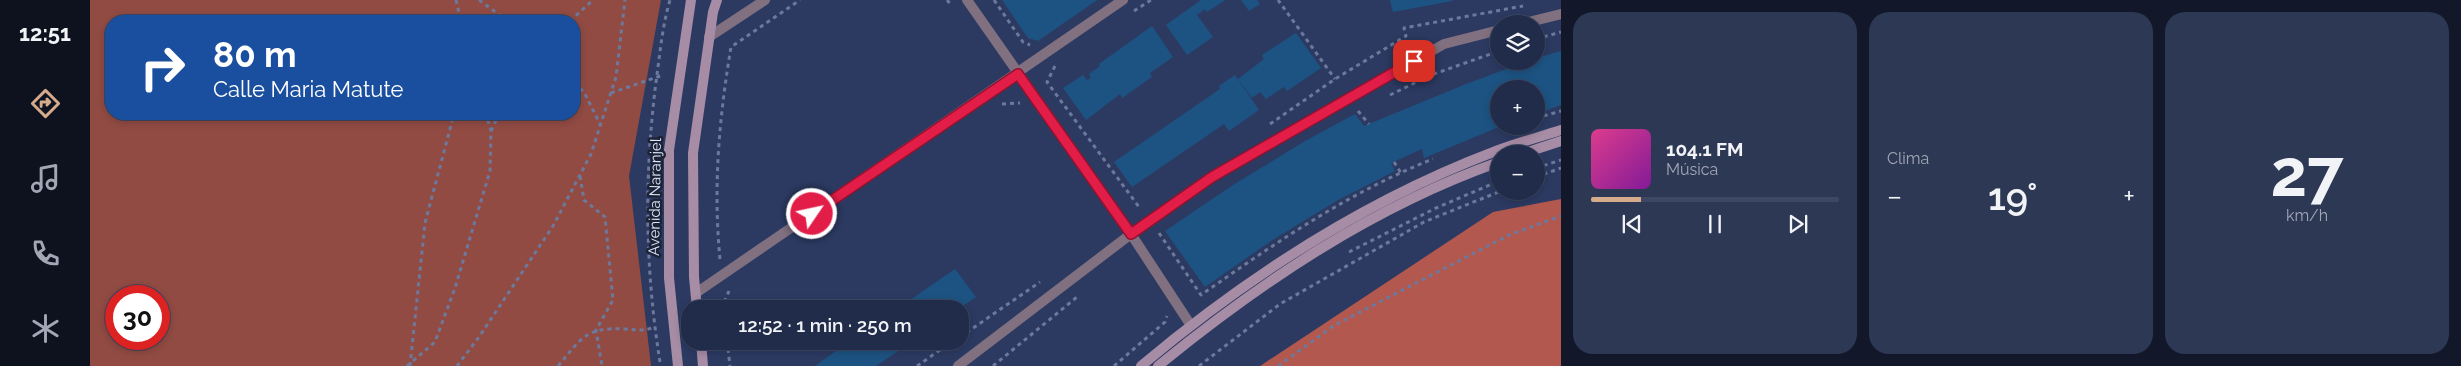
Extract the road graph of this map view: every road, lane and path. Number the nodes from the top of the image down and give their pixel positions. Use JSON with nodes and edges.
{"nodes":[{"id":1,"x":456,"y":0,"type":"edge"},
{"id":2,"x":479,"y":0,"type":"edge"},
{"id":3,"x":593,"y":0,"type":"edge"},
{"id":4,"x":625,"y":0,"type":"edge"},
{"id":5,"x":691,"y":0,"type":"edge"},
{"id":6,"x":716,"y":0,"type":"edge"},
{"id":7,"x":765,"y":0,"type":"edge"},
{"id":8,"x":800,"y":0,"type":"edge"},
{"id":9,"x":947,"y":0,"type":"edge"},
{"id":10,"x":967,"y":0,"type":"edge"},
{"id":11,"x":994,"y":0,"type":"edge"},
{"id":12,"x":1123,"y":0,"type":"edge"},
{"id":13,"x":1151,"y":0,"type":"edge"},
{"id":14,"x":1278,"y":0,"type":"edge"},
{"id":15,"x":953,"y":8,"type":"dead end"},
{"id":16,"x":1561,"y":14,"type":"edge"},
{"id":17,"x":460,"y":15,"type":"edge"},
{"id":18,"x":500,"y":15,"type":"edge"},
{"id":19,"x":577,"y":15,"type":"edge"},
{"id":20,"x":1127,"y":16,"type":"dead end"},
{"id":21,"x":1545,"y":18,"type":"edge"},
{"id":22,"x":1490,"y":32,"type":"edge"},
{"id":23,"x":1561,"y":32,"type":"edge"},
{"id":24,"x":1545,"y":36,"type":"edge"},
{"id":25,"x":710,"y":37,"type":"junction"},
{"id":26,"x":1036,"y":48,"type":"dead end"},
{"id":27,"x":1063,"y":60,"type":"dead end"},
{"id":28,"x":664,"y":74,"type":"dead end"},
{"id":29,"x":1018,"y":74,"type":"junction"},
{"id":30,"x":580,"y":88,"type":"edge"},
{"id":31,"x":610,"y":93,"type":"junction"},
{"id":32,"x":999,"y":106,"type":"dead end"},
{"id":33,"x":1022,"y":107,"type":"dead end"},
{"id":34,"x":1357,"y":110,"type":"dead end"},
{"id":35,"x":1561,"y":111,"type":"edge"},
{"id":36,"x":1545,"y":115,"type":"edge"},
{"id":37,"x":452,"y":120,"type":"edge"},
{"id":38,"x":488,"y":120,"type":"edge"},
{"id":39,"x":496,"y":120,"type":"edge"},
{"id":40,"x":1369,"y":124,"type":"dead end"},
{"id":41,"x":600,"y":125,"type":"junction"},
{"id":42,"x":1263,"y":129,"type":"dead end"},
{"id":43,"x":1561,"y":130,"type":"edge"},
{"id":44,"x":491,"y":131,"type":"junction"},
{"id":45,"x":1561,"y":141,"type":"edge"},
{"id":46,"x":1545,"y":146,"type":"edge"},
{"id":47,"x":1435,"y":158,"type":"dead end"},
{"id":48,"x":1561,"y":160,"type":"edge"},
{"id":49,"x":1394,"y":162,"type":"dead end"},
{"id":50,"x":1545,"y":165,"type":"edge"},
{"id":51,"x":1490,"y":166,"type":"edge"},
{"id":52,"x":1561,"y":168,"type":"edge"},
{"id":53,"x":1401,"y":173,"type":"junction"},
{"id":54,"x":1545,"y":174,"type":"edge"},
{"id":55,"x":579,"y":176,"type":"junction"},
{"id":56,"x":1490,"y":186,"type":"edge"},
{"id":57,"x":1490,"y":195,"type":"edge"},
{"id":58,"x":1145,"y":206,"type":"dead end"},
{"id":59,"x":1561,"y":216,"type":"edge"},
{"id":60,"x":1158,"y":232,"type":"dead end"},
{"id":61,"x":1131,"y":234,"type":"junction"},
{"id":62,"x":1345,"y":254,"type":"dead end"},
{"id":63,"x":721,"y":266,"type":"dead end"},
{"id":64,"x":1047,"y":277,"type":"dead end"},
{"id":65,"x":734,"y":288,"type":"dead end"},
{"id":66,"x":696,"y":293,"type":"junction"},
{"id":67,"x":1082,"y":293,"type":"dead end"},
{"id":68,"x":696,"y":300,"type":"edge"},
{"id":69,"x":724,"y":300,"type":"edge"},
{"id":70,"x":1169,"y":310,"type":"dead end"},
{"id":71,"x":1190,"y":324,"type":"junction"},
{"id":72,"x":661,"y":327,"type":"dead end"},
{"id":73,"x":596,"y":330,"type":"junction"},
{"id":74,"x":969,"y":330,"type":"edge"},
{"id":75,"x":702,"y":350,"type":"edge"},
{"id":76,"x":728,"y":350,"type":"edge"},
{"id":77,"x":940,"y":350,"type":"edge"},
{"id":78,"x":411,"y":361,"type":"junction"},
{"id":79,"x":408,"y":366,"type":"edge"},
{"id":80,"x":457,"y":366,"type":"edge"},
{"id":81,"x":558,"y":366,"type":"edge"},
{"id":82,"x":602,"y":366,"type":"edge"},
{"id":83,"x":678,"y":366,"type":"edge"},
{"id":84,"x":703,"y":366,"type":"edge"},
{"id":85,"x":730,"y":366,"type":"edge"},
{"id":86,"x":917,"y":366,"type":"edge"},
{"id":87,"x":958,"y":366,"type":"edge"},
{"id":88,"x":993,"y":366,"type":"edge"},
{"id":89,"x":1114,"y":366,"type":"edge"},
{"id":90,"x":1141,"y":366,"type":"edge"},
{"id":91,"x":1158,"y":366,"type":"edge"},
{"id":92,"x":1199,"y":366,"type":"edge"},
{"id":93,"x":1278,"y":366,"type":"edge"}],
"edges":[{"from":1,"to":17,"type":"path"},
{"from":2,"to":18,"type":"path"},
{"from":3,"to":19,"type":"path"},
{"from":4,"to":31,"type":"path"},
{"from":5,"to":83,"type":"street","name":"Avenida Naranjel"},
{"from":6,"to":25,"type":"street"},
{"from":7,"to":25,"type":"street"},
{"from":8,"to":63,"type":"path"},
{"from":9,"to":15,"type":"path"},
{"from":10,"to":29,"type":"street"},
{"from":11,"to":26,"type":"path"},
{"from":12,"to":29,"type":"street"},
{"from":13,"to":20,"type":"path"},
{"from":14,"to":42,"type":"path"},
{"from":16,"to":21,"type":"street"},
{"from":22,"to":61,"type":"street"},
{"from":23,"to":24,"type":"path"},
{"from":25,"to":66,"type":"street"},
{"from":27,"to":58,"type":"path"},
{"from":28,"to":31,"type":"path"},
{"from":29,"to":61,"type":"street"},
{"from":29,"to":66,"type":"street"},
{"from":30,"to":41,"type":"path"},
{"from":31,"to":41,"type":"path"},
{"from":32,"to":33,"type":"path"},
{"from":34,"to":40,"type":"path"},
{"from":35,"to":36,"type":"path"},
{"from":37,"to":78,"type":"path"},
{"from":38,"to":44,"type":"path"},
{"from":39,"to":44,"type":"path"},
{"from":41,"to":55,"type":"path"},
{"from":43,"to":71,"type":"street"},
{"from":44,"to":78,"type":"path"},
{"from":45,"to":46,"type":"street"},
{"from":47,"to":53,"type":"path"},
{"from":48,"to":50,"type":"path"},
{"from":49,"to":53,"type":"path"},
{"from":51,"to":91,"type":"street"},
{"from":52,"to":54,"type":"path"},
{"from":53,"to":60,"type":"path"},
{"from":55,"to":73,"type":"path"},
{"from":55,"to":80,"type":"path"},
{"from":56,"to":62,"type":"path"},
{"from":57,"to":92,"type":"path"},
{"from":59,"to":93,"type":"path"},
{"from":61,"to":71,"type":"street"},
{"from":61,"to":87,"type":"street"},
{"from":64,"to":74,"type":"path"},
{"from":65,"to":69,"type":"path"},
{"from":66,"to":68,"type":"street"},
{"from":67,"to":88,"type":"path"},
{"from":70,"to":89,"type":"path"},
{"from":71,"to":90,"type":"street"},
{"from":72,"to":73,"type":"path"},
{"from":73,"to":81,"type":"path"},
{"from":73,"to":82,"type":"path"},
{"from":75,"to":84,"type":"street"},
{"from":76,"to":85,"type":"path"},
{"from":77,"to":86,"type":"path"},
{"from":78,"to":79,"type":"path"}]}
